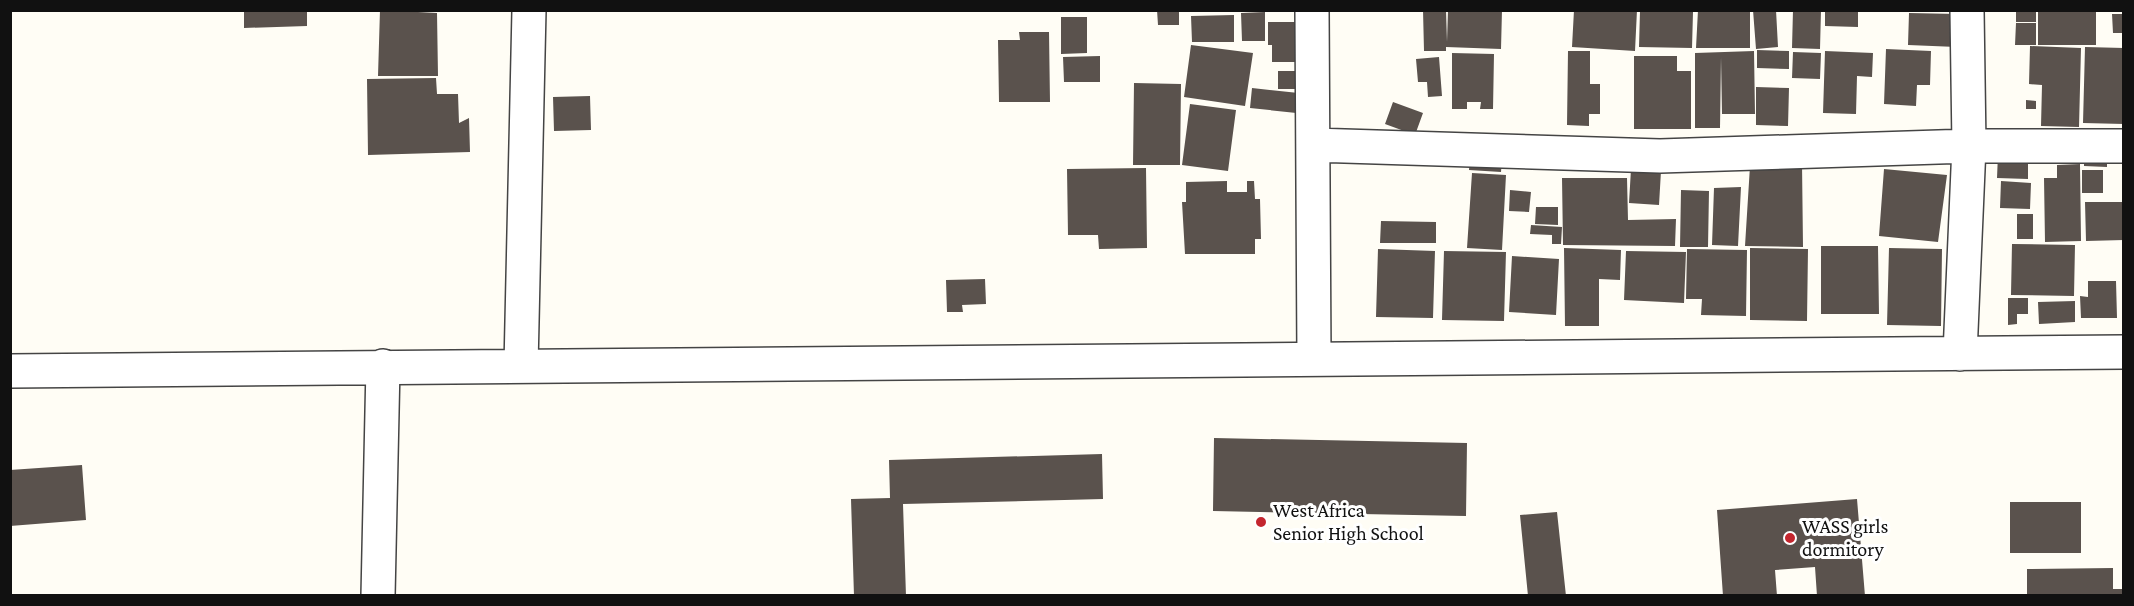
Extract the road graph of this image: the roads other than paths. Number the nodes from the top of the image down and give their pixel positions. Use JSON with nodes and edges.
{"nodes":[{"id":1,"x":529,"y":10,"type":"edge"},
{"id":2,"x":1312,"y":10,"type":"edge"},
{"id":3,"x":1967,"y":10,"type":"edge"},
{"id":4,"x":1313,"y":145,"type":"junction"},
{"id":5,"x":1969,"y":146,"type":"junction"},
{"id":6,"x":2124,"y":146,"type":"edge"},
{"id":7,"x":2124,"y":352,"type":"edge"},
{"id":8,"x":1960,"y":354,"type":"junction"},
{"id":9,"x":1314,"y":359,"type":"junction"},
{"id":10,"x":383,"y":366,"type":"junction"},
{"id":11,"x":521,"y":366,"type":"junction"},
{"id":12,"x":10,"y":371,"type":"edge"},
{"id":13,"x":378,"y":596,"type":"edge"}],
"edges":[{"from":1,"to":11,"type":"street"},
{"from":2,"to":4,"type":"street"},
{"from":3,"to":5,"type":"street"},
{"from":4,"to":5,"type":"street"},
{"from":4,"to":9,"type":"street"},
{"from":5,"to":6,"type":"street"},
{"from":5,"to":8,"type":"street"},
{"from":7,"to":8,"type":"street"},
{"from":8,"to":9,"type":"street"},
{"from":9,"to":11,"type":"street"},
{"from":10,"to":11,"type":"street"},
{"from":10,"to":12,"type":"street"},
{"from":10,"to":13,"type":"street"}]}
